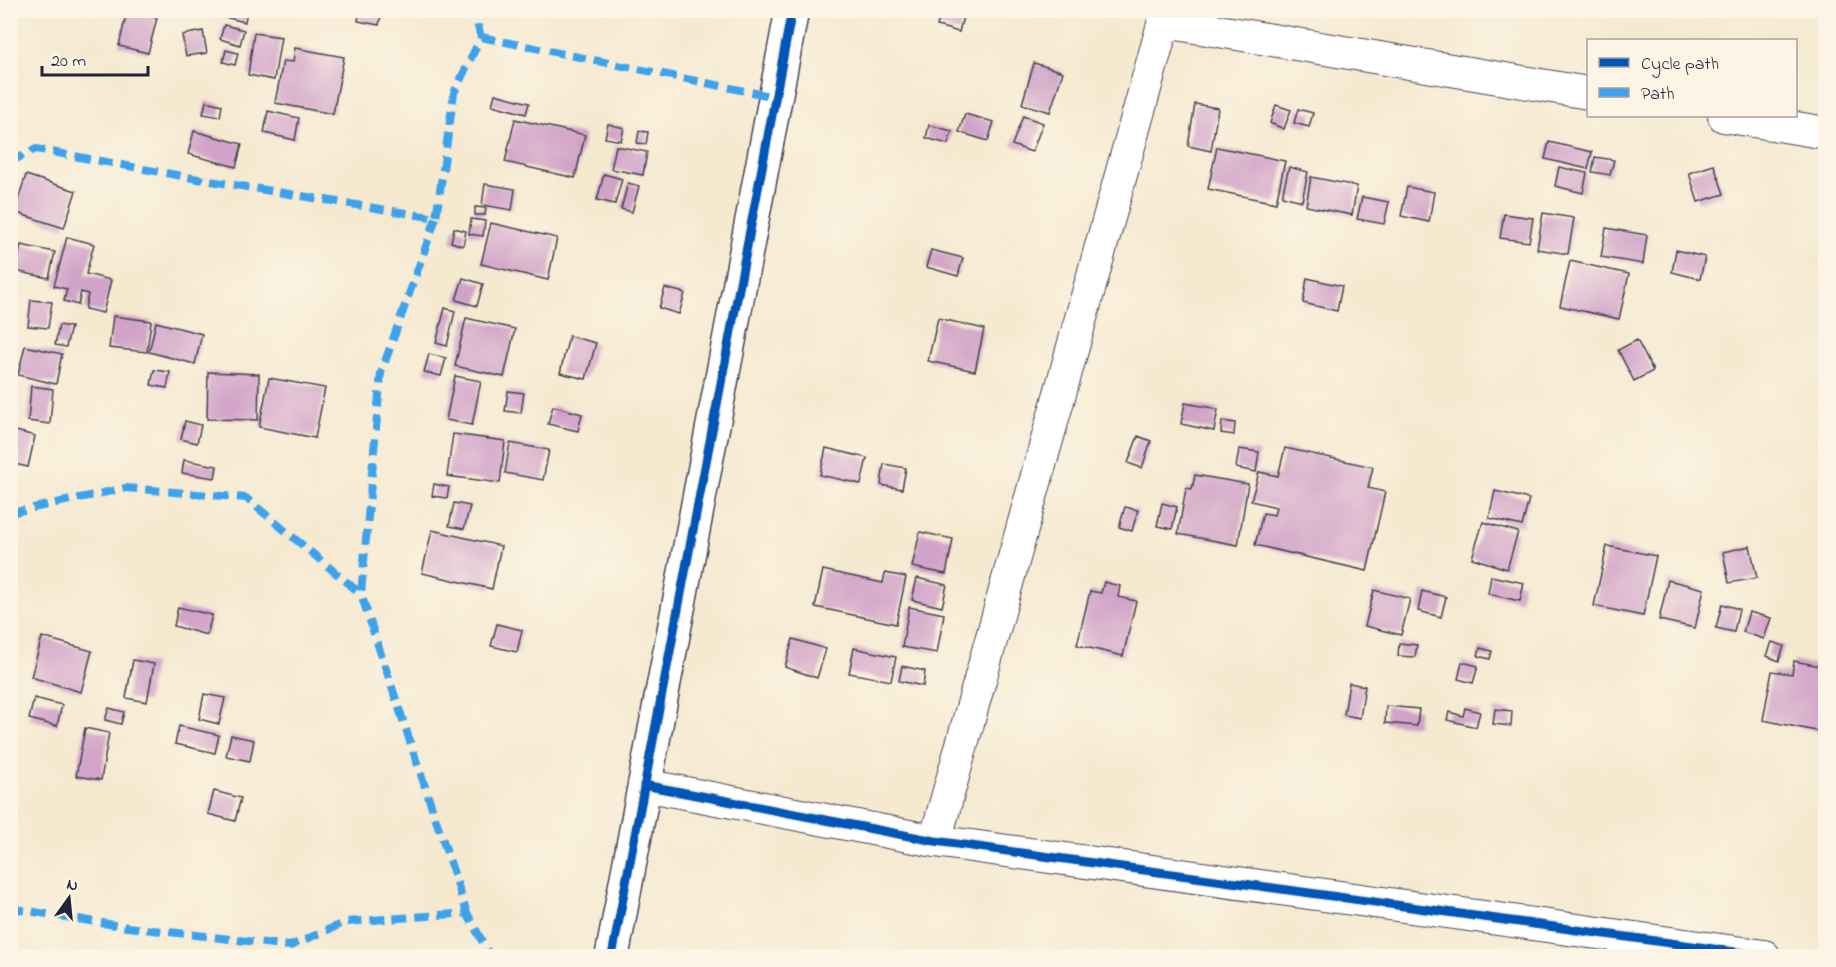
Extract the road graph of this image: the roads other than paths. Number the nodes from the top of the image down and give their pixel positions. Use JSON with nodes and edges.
{"nodes":[{"id":1,"x":792,"y":10,"type":"edge"},
{"id":2,"x":1166,"y":16,"type":"edge"},
{"id":3,"x":1587,"y":93,"type":"edge"},
{"id":4,"x":1730,"y":117,"type":"edge"},
{"id":5,"x":1826,"y":133,"type":"edge"},
{"id":6,"x":644,"y":785,"type":"junction"},
{"id":7,"x":934,"y":841,"type":"junction"},
{"id":8,"x":612,"y":957,"type":"edge"},
{"id":9,"x":1764,"y":957,"type":"edge"}],
"edges":[{"from":1,"to":6,"type":"street"},
{"from":2,"to":3,"type":"street"},
{"from":2,"to":7,"type":"street"},
{"from":4,"to":5,"type":"street"},
{"from":6,"to":7,"type":"street"},
{"from":6,"to":8,"type":"street"},
{"from":7,"to":9,"type":"street"}]}
